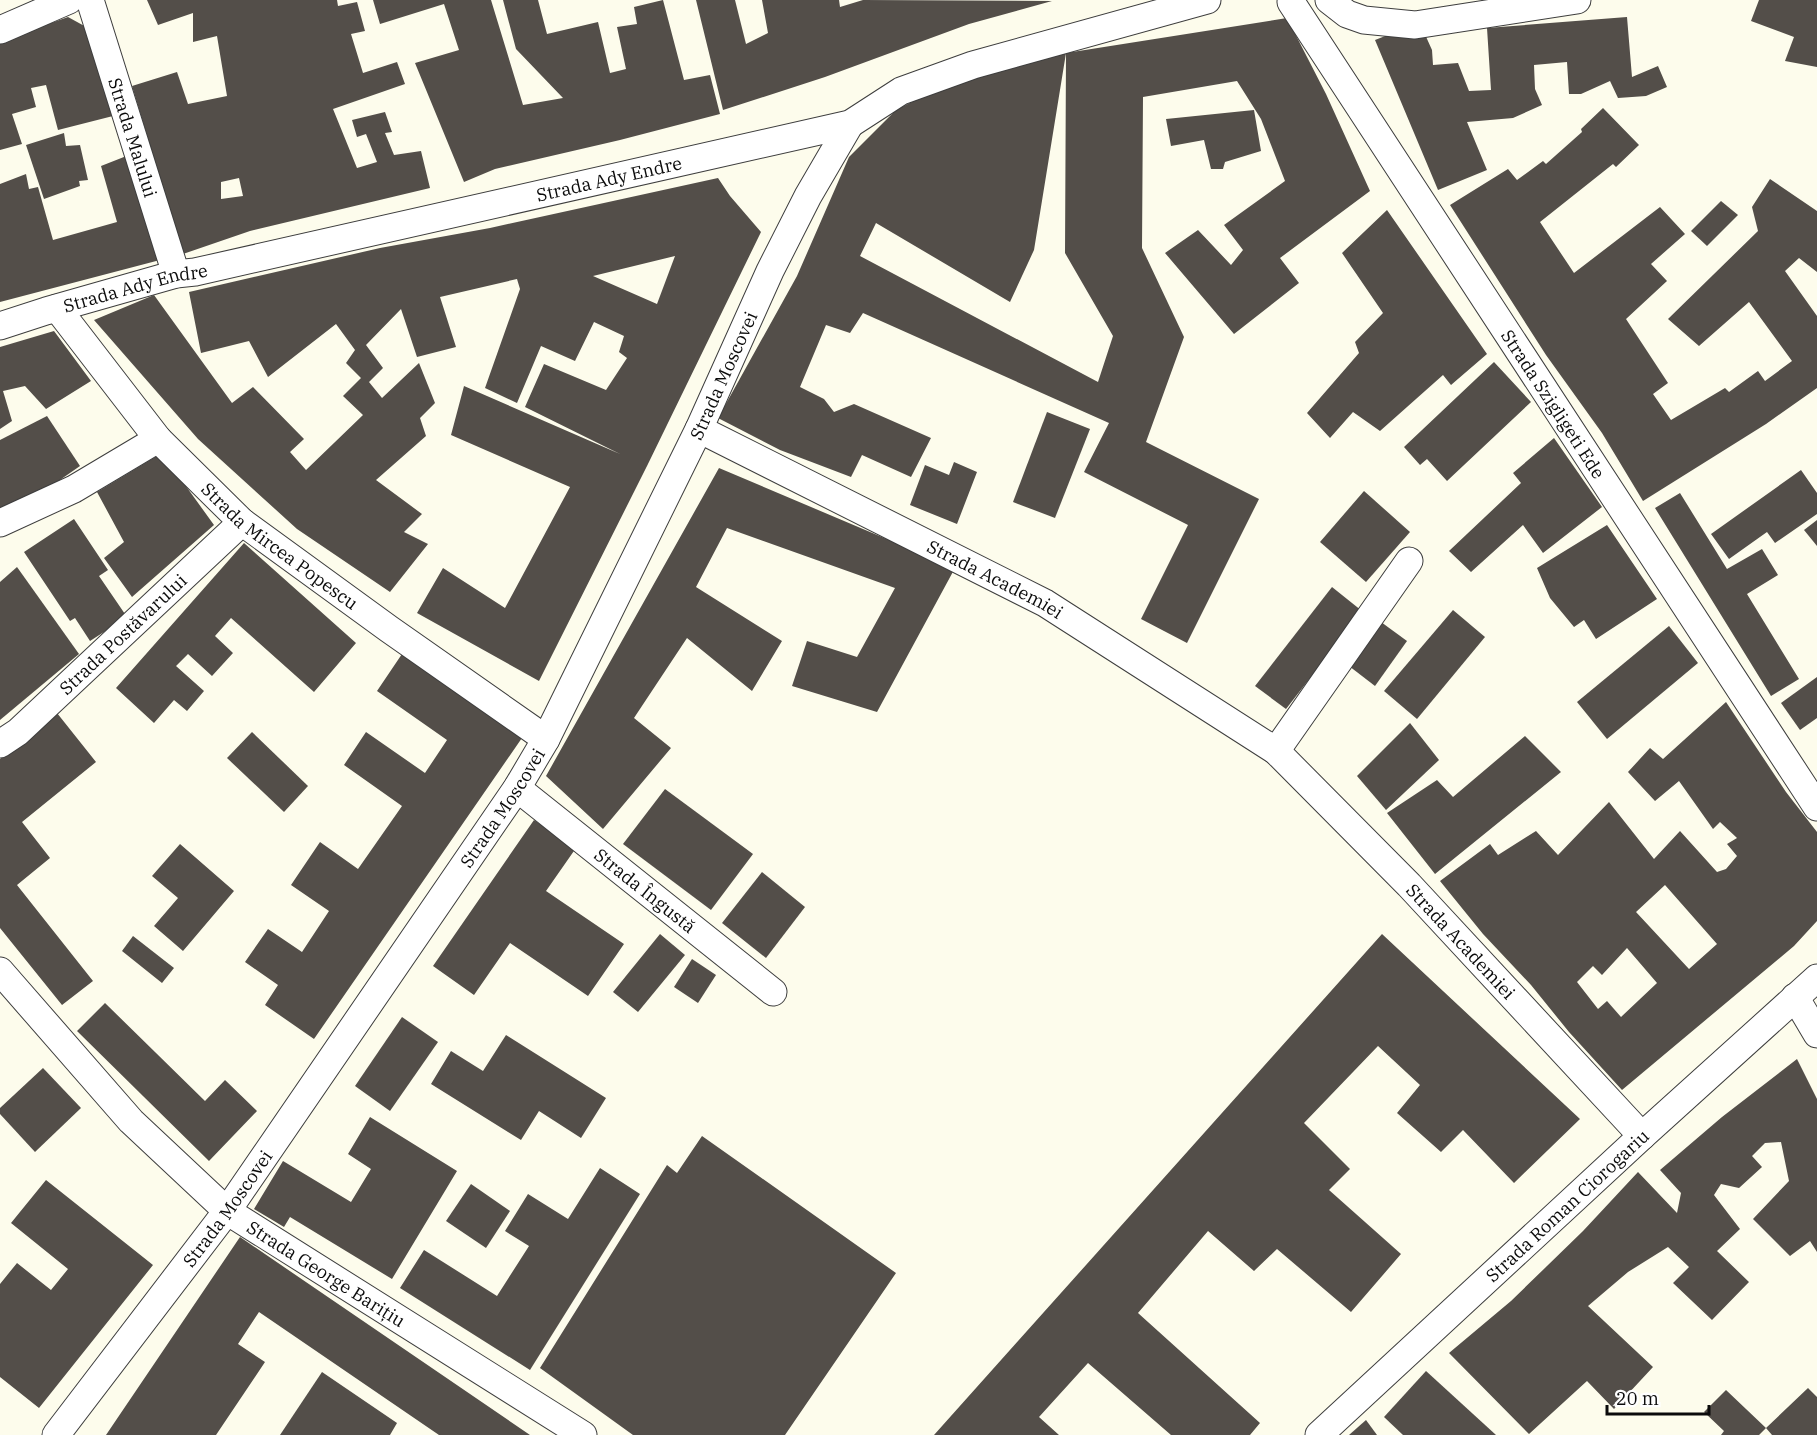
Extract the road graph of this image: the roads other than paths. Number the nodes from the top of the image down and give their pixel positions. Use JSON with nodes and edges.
{"nodes":[{"id":1,"x":69,"y":0,"type":"edge"},
{"id":2,"x":90,"y":0,"type":"edge"},
{"id":3,"x":1207,"y":0,"type":"edge"},
{"id":4,"x":1329,"y":0,"type":"edge"},
{"id":5,"x":1577,"y":0,"type":"edge"},
{"id":6,"x":1286,"y":1,"type":"edge"},
{"id":7,"x":0,"y":30,"type":"edge"},
{"id":8,"x":850,"y":124,"type":"junction"},
{"id":9,"x":176,"y":274,"type":"junction"},
{"id":10,"x":57,"y":308,"type":"junction"},
{"id":11,"x":0,"y":326,"type":"edge"},
{"id":12,"x":699,"y":429,"type":"junction"},
{"id":13,"x":158,"y":440,"type":"junction"},
{"id":14,"x":242,"y":522,"type":"junction"},
{"id":15,"x":0,"y":523,"type":"edge"},
{"id":16,"x":1409,"y":561,"type":"dead end"},
{"id":17,"x":546,"y":739,"type":"junction"},
{"id":18,"x":0,"y":744,"type":"edge"},
{"id":19,"x":1276,"y":751,"type":"junction"},
{"id":20,"x":517,"y":788,"type":"junction"},
{"id":21,"x":1817,"y":807,"type":"edge"},
{"id":22,"x":0,"y":971,"type":"edge"},
{"id":23,"x":1817,"y":978,"type":"edge"},
{"id":24,"x":773,"y":992,"type":"dead end"},
{"id":25,"x":1795,"y":997,"type":"junction"},
{"id":26,"x":1817,"y":1034,"type":"edge"},
{"id":27,"x":1642,"y":1136,"type":"junction"},
{"id":28,"x":227,"y":1211,"type":"junction"},
{"id":29,"x":56,"y":1435,"type":"edge"},
{"id":30,"x":583,"y":1435,"type":"edge"},
{"id":31,"x":1319,"y":1435,"type":"edge"}],
"edges":[{"from":1,"to":7,"type":"street"},
{"from":2,"to":9,"type":"street","name":"Strada Malului"},
{"from":3,"to":8,"type":"street","name":"Strada Ady Endre"},
{"from":4,"to":5,"type":"street"},
{"from":6,"to":21,"type":"street","name":"Strada Szigligeti Ede"},
{"from":8,"to":9,"type":"street","name":"Strada Ady Endre"},
{"from":8,"to":12,"type":"street","name":"Strada Moscovei"},
{"from":9,"to":10,"type":"street","name":"Strada Ady Endre"},
{"from":10,"to":11,"type":"street","name":"Strada Ady Endre"},
{"from":10,"to":13,"type":"street","name":"Strada Mircea Popescu"},
{"from":12,"to":17,"type":"street","name":"Strada Moscovei"},
{"from":12,"to":19,"type":"street","name":"Strada Academiei"},
{"from":13,"to":14,"type":"street","name":"Strada Mircea Popescu"},
{"from":13,"to":15,"type":"street"},
{"from":14,"to":17,"type":"street","name":"Strada Mircea Popescu"},
{"from":14,"to":18,"type":"street","name":"Strada Postăvarului"},
{"from":16,"to":19,"type":"street"},
{"from":17,"to":20,"type":"street","name":"Strada Moscovei"},
{"from":19,"to":27,"type":"street","name":"Strada Academiei"},
{"from":20,"to":24,"type":"street","name":"Strada Îngustă"},
{"from":20,"to":28,"type":"street","name":"Strada Moscovei"},
{"from":22,"to":28,"type":"street","name":"Strada George Barițiu"},
{"from":23,"to":25,"type":"street","name":"Strada Roman Ciorogariu"},
{"from":25,"to":26,"type":"street"},
{"from":25,"to":27,"type":"street","name":"Strada Roman Ciorogariu"},
{"from":27,"to":31,"type":"street","name":"Strada Roman Ciorogariu"},
{"from":28,"to":29,"type":"street","name":"Strada Moscovei"},
{"from":28,"to":30,"type":"street","name":"Strada George Barițiu"}]}
